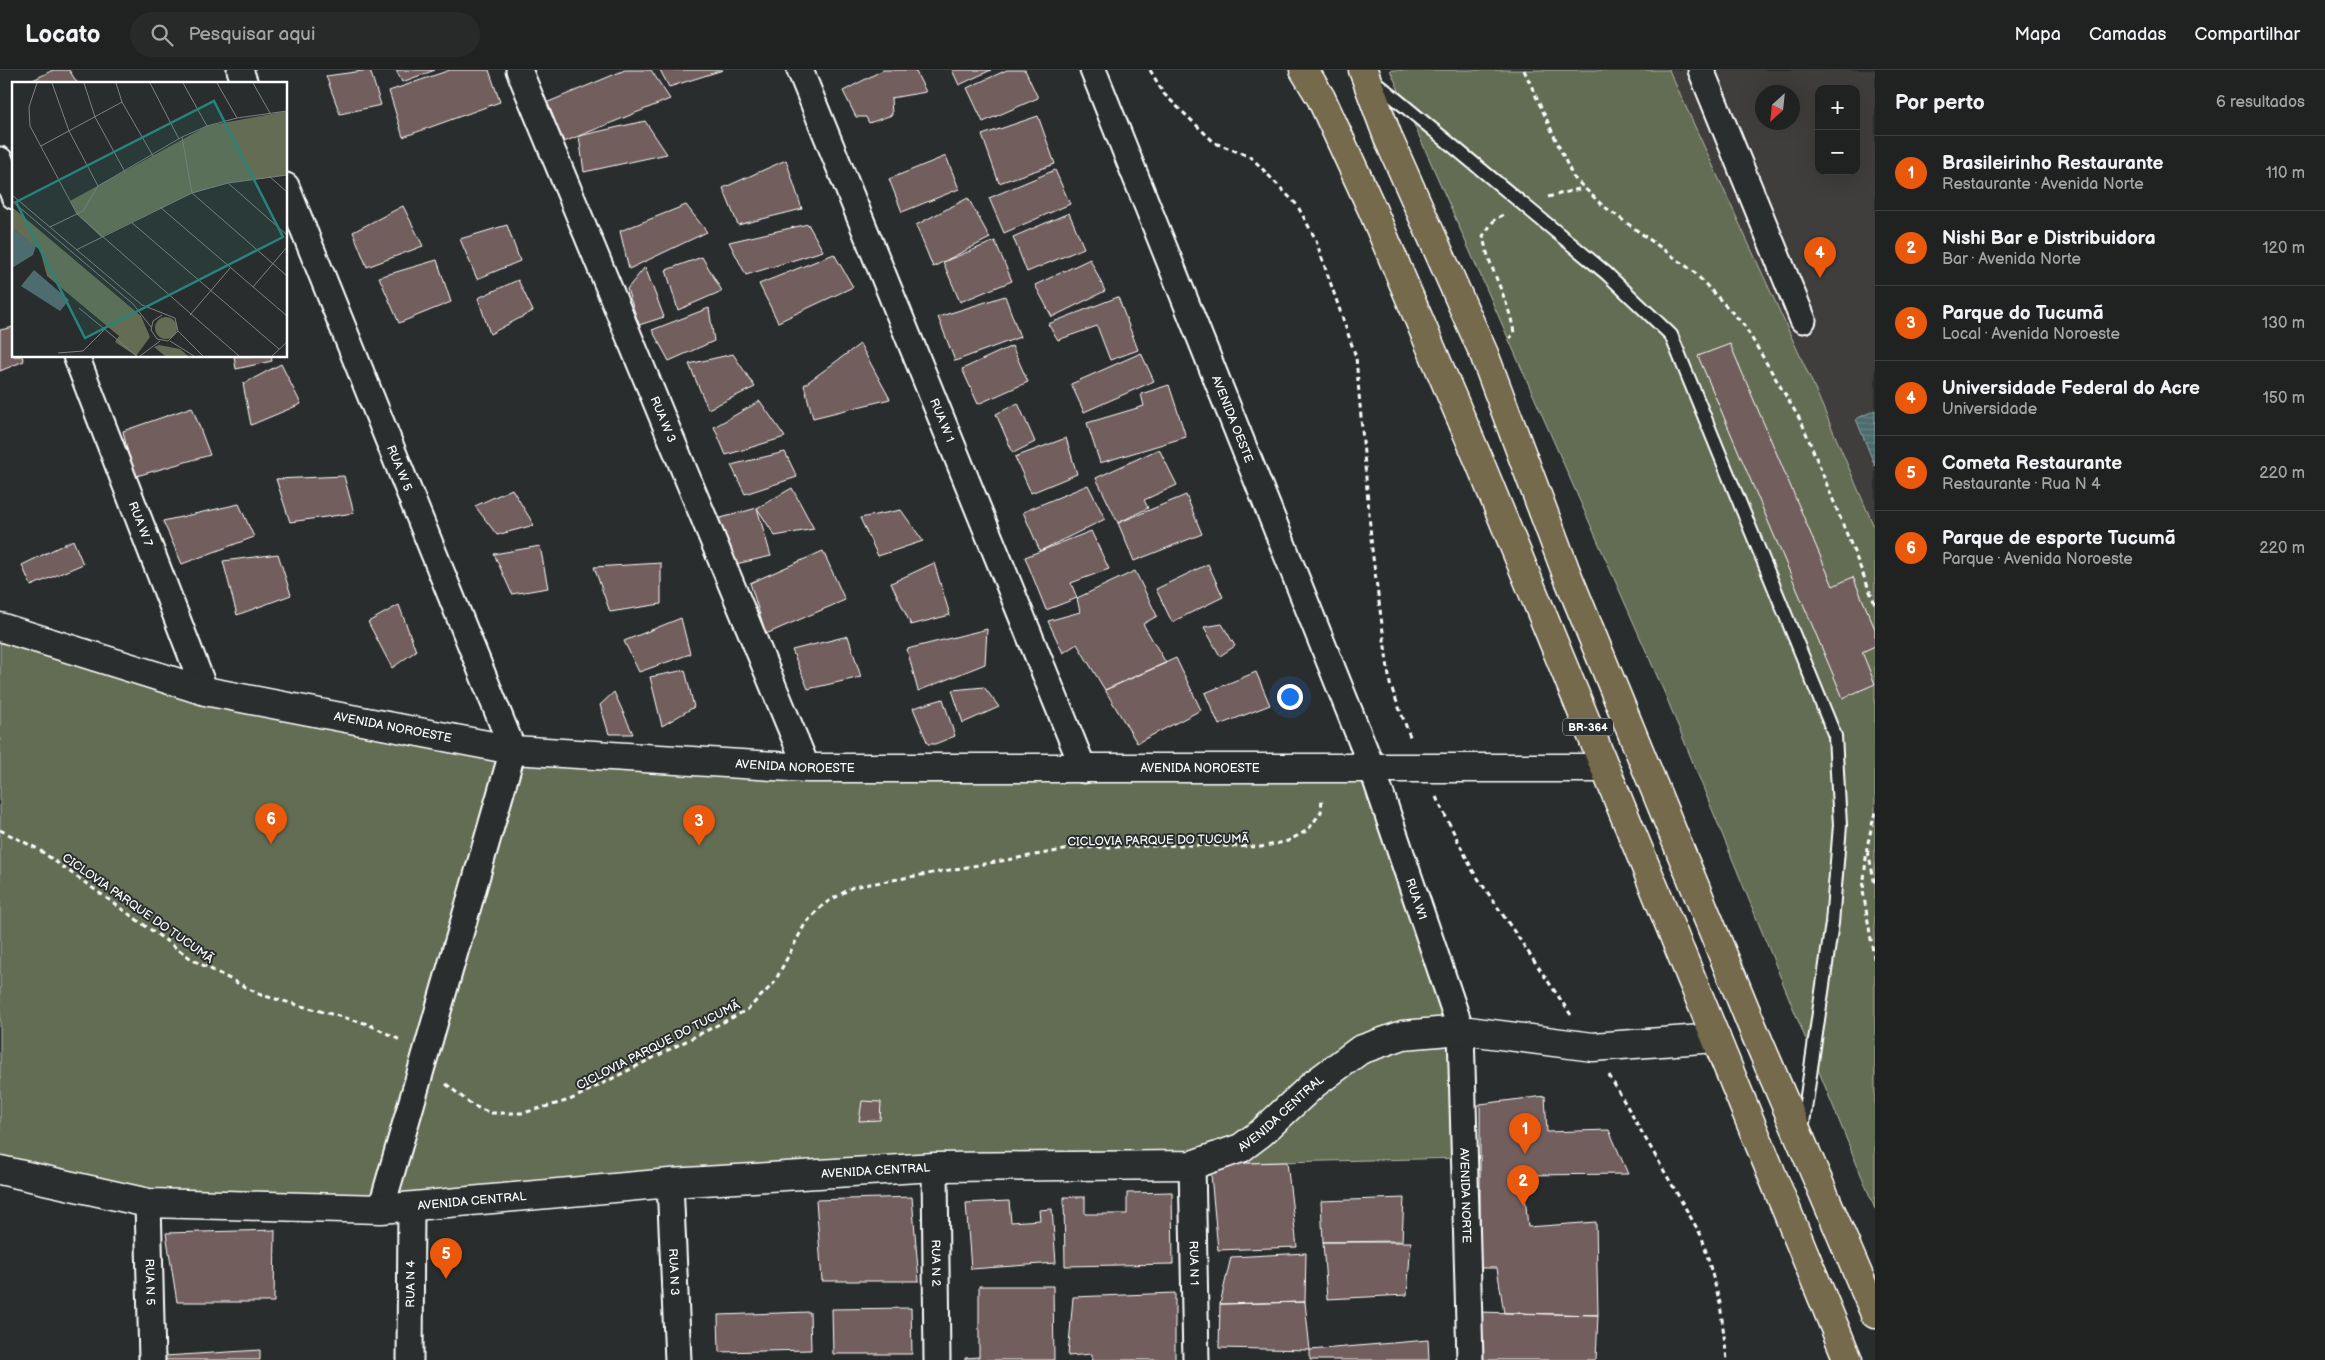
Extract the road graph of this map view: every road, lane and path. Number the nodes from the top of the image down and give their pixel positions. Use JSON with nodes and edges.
{"nodes":[{"id":1,"x":240,"y":70,"type":"edge"},
{"id":2,"x":519,"y":70,"type":"edge"},
{"id":3,"x":800,"y":70,"type":"edge"},
{"id":4,"x":1093,"y":70,"type":"edge"},
{"id":5,"x":1150,"y":70,"type":"edge"},
{"id":6,"x":1304,"y":70,"type":"edge"},
{"id":7,"x":1524,"y":70,"type":"edge"},
{"id":8,"x":1701,"y":70,"type":"edge"},
{"id":9,"x":1364,"y":71,"type":"edge"},
{"id":10,"x":244,"y":82,"type":"edge"},
{"id":11,"x":0,"y":160,"type":"edge"},
{"id":12,"x":1584,"y":188,"type":"junction"},
{"id":13,"x":12,"y":191,"type":"edge"},
{"id":14,"x":288,"y":191,"type":"edge"},
{"id":15,"x":1525,"y":206,"type":"junction"},
{"id":16,"x":1803,"y":320,"type":"dead end"},
{"id":17,"x":1484,"y":354,"type":"junction"},
{"id":18,"x":77,"y":358,"type":"edge"},
{"id":19,"x":1875,"y":604,"type":"edge"},
{"id":20,"x":0,"y":627,"type":"edge"},
{"id":21,"x":205,"y":691,"type":"junction"},
{"id":22,"x":513,"y":750,"type":"junction"},
{"id":23,"x":807,"y":768,"type":"junction"},
{"id":24,"x":1372,"y":768,"type":"junction"},
{"id":25,"x":1605,"y":768,"type":"junction"},
{"id":26,"x":1324,"y":769,"type":"junction"},
{"id":27,"x":1423,"y":769,"type":"junction"},
{"id":28,"x":1084,"y":770,"type":"junction"},
{"id":29,"x":1875,"y":812,"type":"edge"},
{"id":30,"x":0,"y":830,"type":"edge"},
{"id":31,"x":1867,"y":848,"type":"junction"},
{"id":32,"x":1875,"y":885,"type":"edge"},
{"id":33,"x":1875,"y":964,"type":"edge"},
{"id":34,"x":1462,"y":1030,"type":"junction"},
{"id":35,"x":1716,"y":1038,"type":"junction"},
{"id":36,"x":1593,"y":1047,"type":"junction"},
{"id":37,"x":424,"y":1060,"type":"junction"},
{"id":38,"x":1801,"y":1140,"type":"junction"},
{"id":39,"x":1192,"y":1165,"type":"junction"},
{"id":40,"x":935,"y":1167,"type":"junction"},
{"id":41,"x":0,"y":1170,"type":"edge"},
{"id":42,"x":670,"y":1183,"type":"junction"},
{"id":43,"x":148,"y":1204,"type":"junction"},
{"id":44,"x":411,"y":1207,"type":"junction"},
{"id":45,"x":381,"y":1210,"type":"junction"},
{"id":46,"x":1875,"y":1314,"type":"edge"},
{"id":47,"x":152,"y":1360,"type":"edge"},
{"id":48,"x":410,"y":1360,"type":"edge"},
{"id":49,"x":678,"y":1360,"type":"edge"},
{"id":50,"x":937,"y":1360,"type":"edge"},
{"id":51,"x":1196,"y":1360,"type":"edge"},
{"id":52,"x":1470,"y":1360,"type":"edge"},
{"id":53,"x":1727,"y":1360,"type":"edge"},
{"id":54,"x":1848,"y":1360,"type":"edge"}],
"edges":[{"from":1,"to":10,"type":"street"},
{"from":2,"to":23,"type":"street","name":"RUA W 3"},
{"from":3,"to":28,"type":"street","name":"RUA W 1"},
{"from":4,"to":24,"type":"street","name":"AVENIDA OESTE"},
{"from":5,"to":27,"type":"path"},
{"from":6,"to":25,"type":"main road","number":"BR-364"},
{"from":7,"to":12,"type":"path"},
{"from":8,"to":16,"type":"street"},
{"from":9,"to":15,"type":"lane"},
{"from":9,"to":17,"type":"main road","number":"BR-364"},
{"from":11,"to":13,"type":"street"},
{"from":12,"to":15,"type":"path"},
{"from":12,"to":19,"type":"path"},
{"from":14,"to":22,"type":"street","name":"RUA W 5"},
{"from":15,"to":17,"type":"path"},
{"from":15,"to":38,"type":"lane"},
{"from":17,"to":38,"type":"main road","number":"BR-364"},
{"from":18,"to":21,"type":"street","name":"RUA W 7"},
{"from":20,"to":21,"type":"street","name":"AVENIDA NOROESTE"},
{"from":21,"to":22,"type":"street","name":"AVENIDA NOROESTE"},
{"from":22,"to":23,"type":"street","name":"AVENIDA NOROESTE"},
{"from":22,"to":37,"type":"street"},
{"from":23,"to":28,"type":"street","name":"AVENIDA NOROESTE"},
{"from":24,"to":26,"type":"street","name":"AVENIDA NOROESTE"},
{"from":24,"to":27,"type":"street","name":"AVENIDA NOROESTE"},
{"from":24,"to":34,"type":"street","name":"RUA W1"},
{"from":25,"to":27,"type":"street","name":"AVENIDA NOROESTE"},
{"from":25,"to":35,"type":"main road","number":"BR-364"},
{"from":26,"to":28,"type":"street","name":"AVENIDA NOROESTE"},
{"from":26,"to":37,"type":"path","name":"CICLOVIA PARQUE DO TUCUMÃ"},
{"from":27,"to":36,"type":"path"},
{"from":29,"to":31,"type":"path"},
{"from":30,"to":37,"type":"path","name":"CICLOVIA PARQUE DO TUCUMÃ"},
{"from":31,"to":32,"type":"path"},
{"from":31,"to":33,"type":"path"},
{"from":34,"to":36,"type":"street","name":"AVENIDA CENTRAL"},
{"from":34,"to":39,"type":"street","name":"AVENIDA CENTRAL"},
{"from":34,"to":52,"type":"street","name":"AVENIDA NORTE"},
{"from":35,"to":36,"type":"street","name":"AVENIDA CENTRAL"},
{"from":35,"to":54,"type":"main road","number":"BR-364"},
{"from":36,"to":53,"type":"path"},
{"from":37,"to":45,"type":"street"},
{"from":38,"to":46,"type":"main road","number":"BR-364"},
{"from":39,"to":40,"type":"street","name":"AVENIDA CENTRAL"},
{"from":39,"to":51,"type":"street","name":"RUA N 1"},
{"from":40,"to":42,"type":"street","name":"AVENIDA CENTRAL"},
{"from":40,"to":50,"type":"street","name":"RUA N 2"},
{"from":41,"to":43,"type":"street","name":"AVENIDA CENTRAL"},
{"from":42,"to":44,"type":"street","name":"AVENIDA CENTRAL"},
{"from":42,"to":49,"type":"street","name":"RUA N 3"},
{"from":43,"to":45,"type":"street","name":"AVENIDA CENTRAL"},
{"from":43,"to":47,"type":"street","name":"RUA N 5"},
{"from":44,"to":45,"type":"street","name":"AVENIDA CENTRAL"},
{"from":44,"to":48,"type":"street","name":"RUA N 4"}]}
